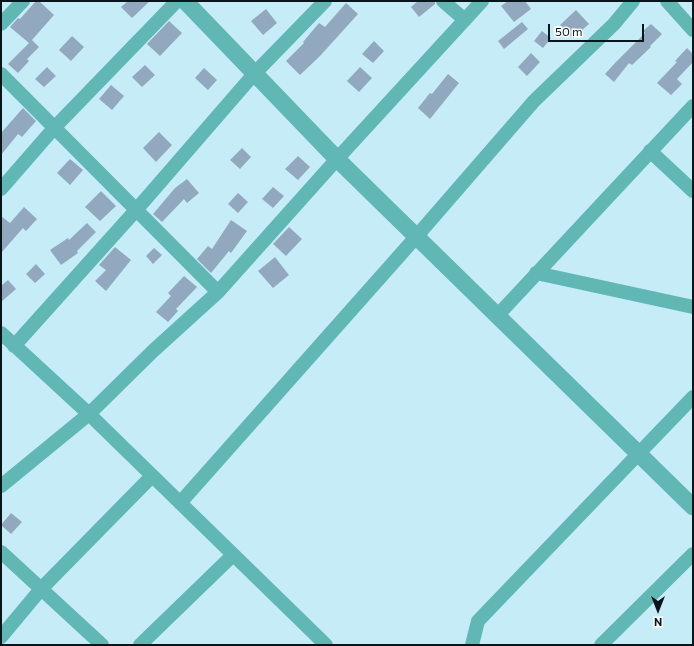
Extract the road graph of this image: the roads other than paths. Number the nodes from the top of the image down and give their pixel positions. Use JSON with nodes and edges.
{"nodes":[{"id":1,"x":22,"y":1,"type":"edge"},
{"id":2,"x":177,"y":1,"type":"edge"},
{"id":3,"x":185,"y":1,"type":"edge"},
{"id":4,"x":325,"y":1,"type":"edge"},
{"id":5,"x":443,"y":1,"type":"edge"},
{"id":6,"x":482,"y":1,"type":"edge"},
{"id":7,"x":633,"y":1,"type":"edge"},
{"id":8,"x":667,"y":1,"type":"edge"},
{"id":9,"x":465,"y":20,"type":"junction"},
{"id":10,"x":1,"y":24,"type":"edge"},
{"id":11,"x":693,"y":30,"type":"edge"},
{"id":12,"x":1,"y":74,"type":"edge"},
{"id":13,"x":254,"y":74,"type":"junction"},
{"id":14,"x":693,"y":106,"type":"edge"},
{"id":15,"x":55,"y":127,"type":"junction"},
{"id":16,"x":650,"y":151,"type":"junction"},
{"id":17,"x":337,"y":159,"type":"junction"},
{"id":18,"x":1,"y":190,"type":"edge"},
{"id":19,"x":693,"y":191,"type":"edge"},
{"id":20,"x":137,"y":209,"type":"junction"},
{"id":21,"x":416,"y":237,"type":"junction"},
{"id":22,"x":536,"y":273,"type":"junction"},
{"id":23,"x":218,"y":292,"type":"junction"},
{"id":24,"x":693,"y":307,"type":"edge"},
{"id":25,"x":497,"y":316,"type":"junction"},
{"id":26,"x":1,"y":334,"type":"edge"},
{"id":27,"x":14,"y":346,"type":"junction"},
{"id":28,"x":693,"y":397,"type":"edge"},
{"id":29,"x":89,"y":414,"type":"junction"},
{"id":30,"x":638,"y":454,"type":"junction"},
{"id":31,"x":152,"y":476,"type":"junction"},
{"id":32,"x":1,"y":486,"type":"edge"},
{"id":33,"x":180,"y":503,"type":"junction"},
{"id":34,"x":693,"y":507,"type":"edge"},
{"id":35,"x":1,"y":552,"type":"edge"},
{"id":36,"x":693,"y":554,"type":"edge"},
{"id":37,"x":234,"y":555,"type":"junction"},
{"id":38,"x":41,"y":589,"type":"junction"},
{"id":39,"x":1,"y":637,"type":"edge"},
{"id":40,"x":102,"y":645,"type":"edge"},
{"id":41,"x":140,"y":645,"type":"edge"},
{"id":42,"x":325,"y":645,"type":"edge"},
{"id":43,"x":472,"y":645,"type":"edge"},
{"id":44,"x":601,"y":645,"type":"edge"}],
"edges":[{"from":1,"to":10,"type":"street"},
{"from":2,"to":15,"type":"street"},
{"from":3,"to":13,"type":"street"},
{"from":4,"to":13,"type":"street"},
{"from":5,"to":9,"type":"street"},
{"from":6,"to":9,"type":"street"},
{"from":7,"to":21,"type":"street"},
{"from":8,"to":11,"type":"street"},
{"from":9,"to":17,"type":"street"},
{"from":12,"to":15,"type":"street"},
{"from":13,"to":17,"type":"street"},
{"from":13,"to":20,"type":"street"},
{"from":14,"to":16,"type":"street"},
{"from":15,"to":18,"type":"street"},
{"from":15,"to":20,"type":"street"},
{"from":16,"to":19,"type":"street"},
{"from":16,"to":22,"type":"street"},
{"from":17,"to":21,"type":"street"},
{"from":17,"to":23,"type":"street"},
{"from":20,"to":23,"type":"street"},
{"from":20,"to":27,"type":"street"},
{"from":21,"to":25,"type":"street"},
{"from":21,"to":33,"type":"street"},
{"from":22,"to":24,"type":"street"},
{"from":22,"to":25,"type":"street"},
{"from":23,"to":29,"type":"street"},
{"from":25,"to":30,"type":"street"},
{"from":26,"to":27,"type":"street"},
{"from":27,"to":29,"type":"street"},
{"from":28,"to":30,"type":"street"},
{"from":29,"to":31,"type":"street"},
{"from":29,"to":32,"type":"street"},
{"from":30,"to":34,"type":"street"},
{"from":30,"to":43,"type":"street"},
{"from":31,"to":33,"type":"street"},
{"from":31,"to":38,"type":"street"},
{"from":33,"to":37,"type":"street"},
{"from":35,"to":38,"type":"street"},
{"from":36,"to":44,"type":"street"},
{"from":37,"to":41,"type":"street"},
{"from":37,"to":42,"type":"street"},
{"from":38,"to":39,"type":"street"},
{"from":38,"to":40,"type":"street"}]}
